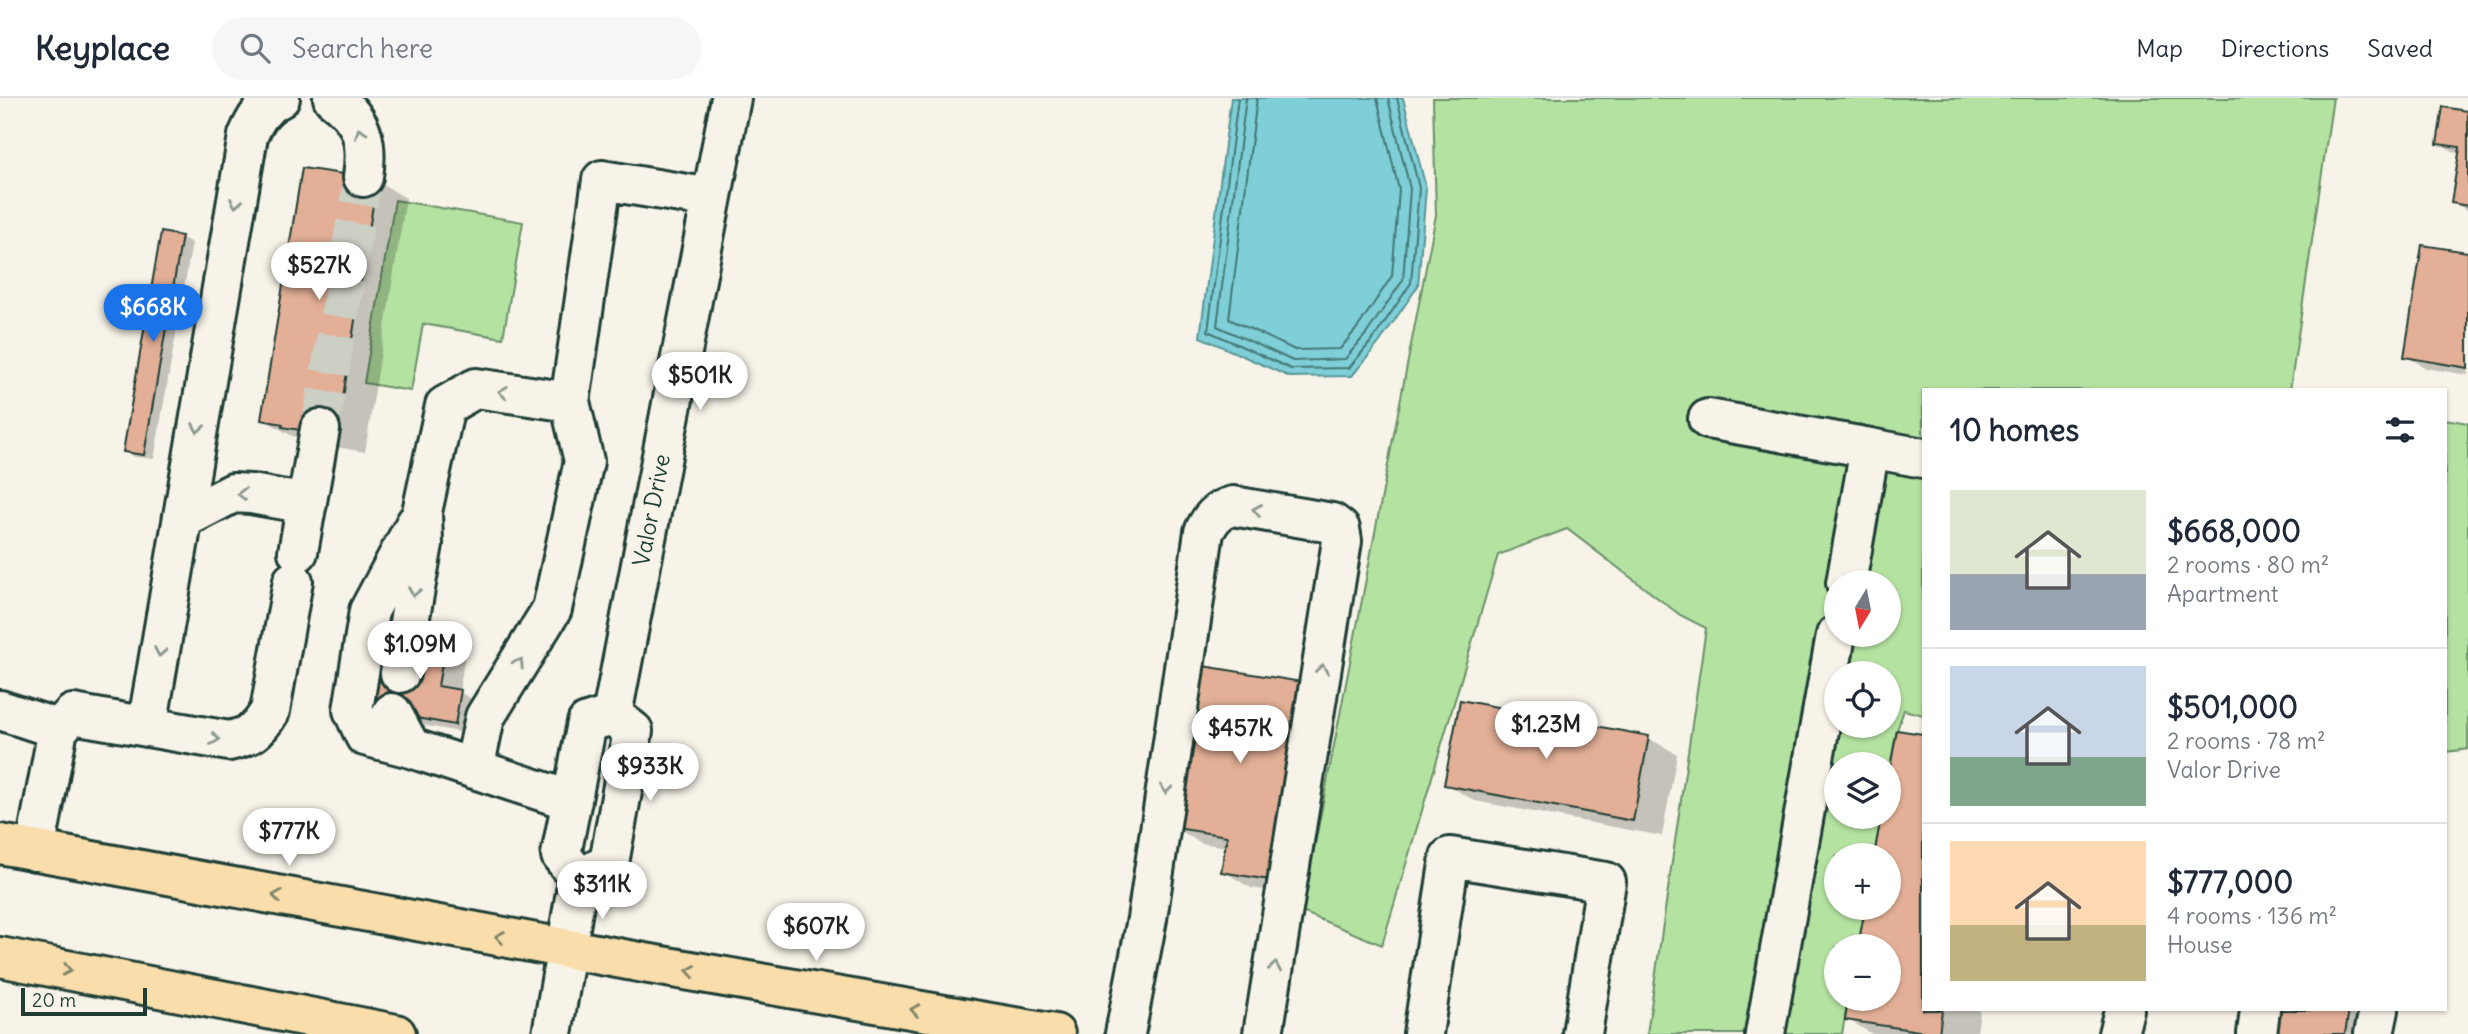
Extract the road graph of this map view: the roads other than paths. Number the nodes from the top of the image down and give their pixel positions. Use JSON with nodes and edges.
{"nodes":[{"id":1,"x":280,"y":98,"type":"edge"},
{"id":2,"x":333,"y":98,"type":"edge"},
{"id":3,"x":730,"y":98,"type":"edge"},
{"id":4,"x":363,"y":177,"type":"tunnel mouth"},
{"id":5,"x":711,"y":198,"type":"junction"},
{"id":6,"x":570,"y":402,"type":"junction"},
{"id":7,"x":1707,"y":419,"type":"dead end"},
{"id":8,"x":320,"y":429,"type":"tunnel mouth"},
{"id":9,"x":1870,"y":448,"type":"junction"},
{"id":10,"x":1922,"y":458,"type":"edge"},
{"id":11,"x":307,"y":504,"type":"junction"},
{"id":12,"x":422,"y":512,"type":"junction"},
{"id":13,"x":183,"y":519,"type":"junction"},
{"id":14,"x":1848,"y":570,"type":"edge"},
{"id":15,"x":1834,"y":648,"type":"edge"},
{"id":16,"x":400,"y":673,"type":"dead end"},
{"id":17,"x":0,"y":710,"type":"edge"},
{"id":18,"x":392,"y":713,"type":"dead end"},
{"id":19,"x":612,"y":715,"type":"junction"},
{"id":20,"x":147,"y":727,"type":"junction"},
{"id":21,"x":58,"y":729,"type":"junction"},
{"id":22,"x":411,"y":748,"type":"junction"},
{"id":23,"x":474,"y":769,"type":"junction"},
{"id":24,"x":572,"y":801,"type":"junction"},
{"id":25,"x":17,"y":848,"type":"edge"},
{"id":26,"x":580,"y":879,"type":"junction"},
{"id":27,"x":568,"y":949,"type":"junction"},
{"id":28,"x":0,"y":957,"type":"edge"},
{"id":29,"x":2124,"y":1011,"type":"edge"},
{"id":30,"x":2260,"y":1011,"type":"edge"},
{"id":31,"x":2379,"y":1011,"type":"edge"},
{"id":32,"x":396,"y":1034,"type":"edge"},
{"id":33,"x":552,"y":1034,"type":"edge"},
{"id":34,"x":1055,"y":1034,"type":"edge"},
{"id":35,"x":1125,"y":1034,"type":"edge"},
{"id":36,"x":1263,"y":1034,"type":"edge"},
{"id":37,"x":1423,"y":1034,"type":"edge"},
{"id":38,"x":1582,"y":1034,"type":"edge"},
{"id":39,"x":1765,"y":1034,"type":"edge"},
{"id":40,"x":2118,"y":1034,"type":"edge"},
{"id":41,"x":2257,"y":1034,"type":"edge"},
{"id":42,"x":2374,"y":1034,"type":"edge"}],
"edges":[{"from":1,"to":13,"type":"street","one_way":true},
{"from":4,"to":2,"type":"street","one_way":true},
{"from":3,"to":5,"type":"street","name":"Valor Drive"},
{"from":5,"to":6,"type":"street"},
{"from":5,"to":19,"type":"street","name":"Valor Drive"},
{"from":6,"to":12,"type":"street","one_way":true},
{"from":23,"to":6,"type":"street","one_way":true},
{"from":7,"to":9,"type":"street"},
{"from":8,"to":11,"type":"street"},
{"from":9,"to":10,"type":"street"},
{"from":9,"to":14,"type":"street"},
{"from":11,"to":13,"type":"street","one_way":true},
{"from":20,"to":11,"type":"street","one_way":true},
{"from":12,"to":16,"type":"street","one_way":true},
{"from":12,"to":22,"type":"street"},
{"from":13,"to":20,"type":"street","one_way":true},
{"from":15,"to":39,"type":"street"},
{"from":17,"to":21,"type":"street"},
{"from":18,"to":22,"type":"street"},
{"from":19,"to":24,"type":"street"},
{"from":19,"to":26,"type":"street"},
{"from":20,"to":21,"type":"street"},
{"from":21,"to":25,"type":"street"},
{"from":22,"to":23,"type":"street"},
{"from":23,"to":24,"type":"street"},
{"from":24,"to":26,"type":"street"},
{"from":27,"to":25,"type":"main road","one_way":true},
{"from":26,"to":27,"type":"street"},
{"from":27,"to":33,"type":"street"},
{"from":34,"to":27,"type":"main road","one_way":true},
{"from":28,"to":32,"type":"main road","one_way":true},
{"from":29,"to":40,"type":"street"},
{"from":30,"to":41,"type":"street"},
{"from":31,"to":42,"type":"street"},
{"from":36,"to":35,"type":"street","one_way":true},
{"from":37,"to":38,"type":"street"}]}
